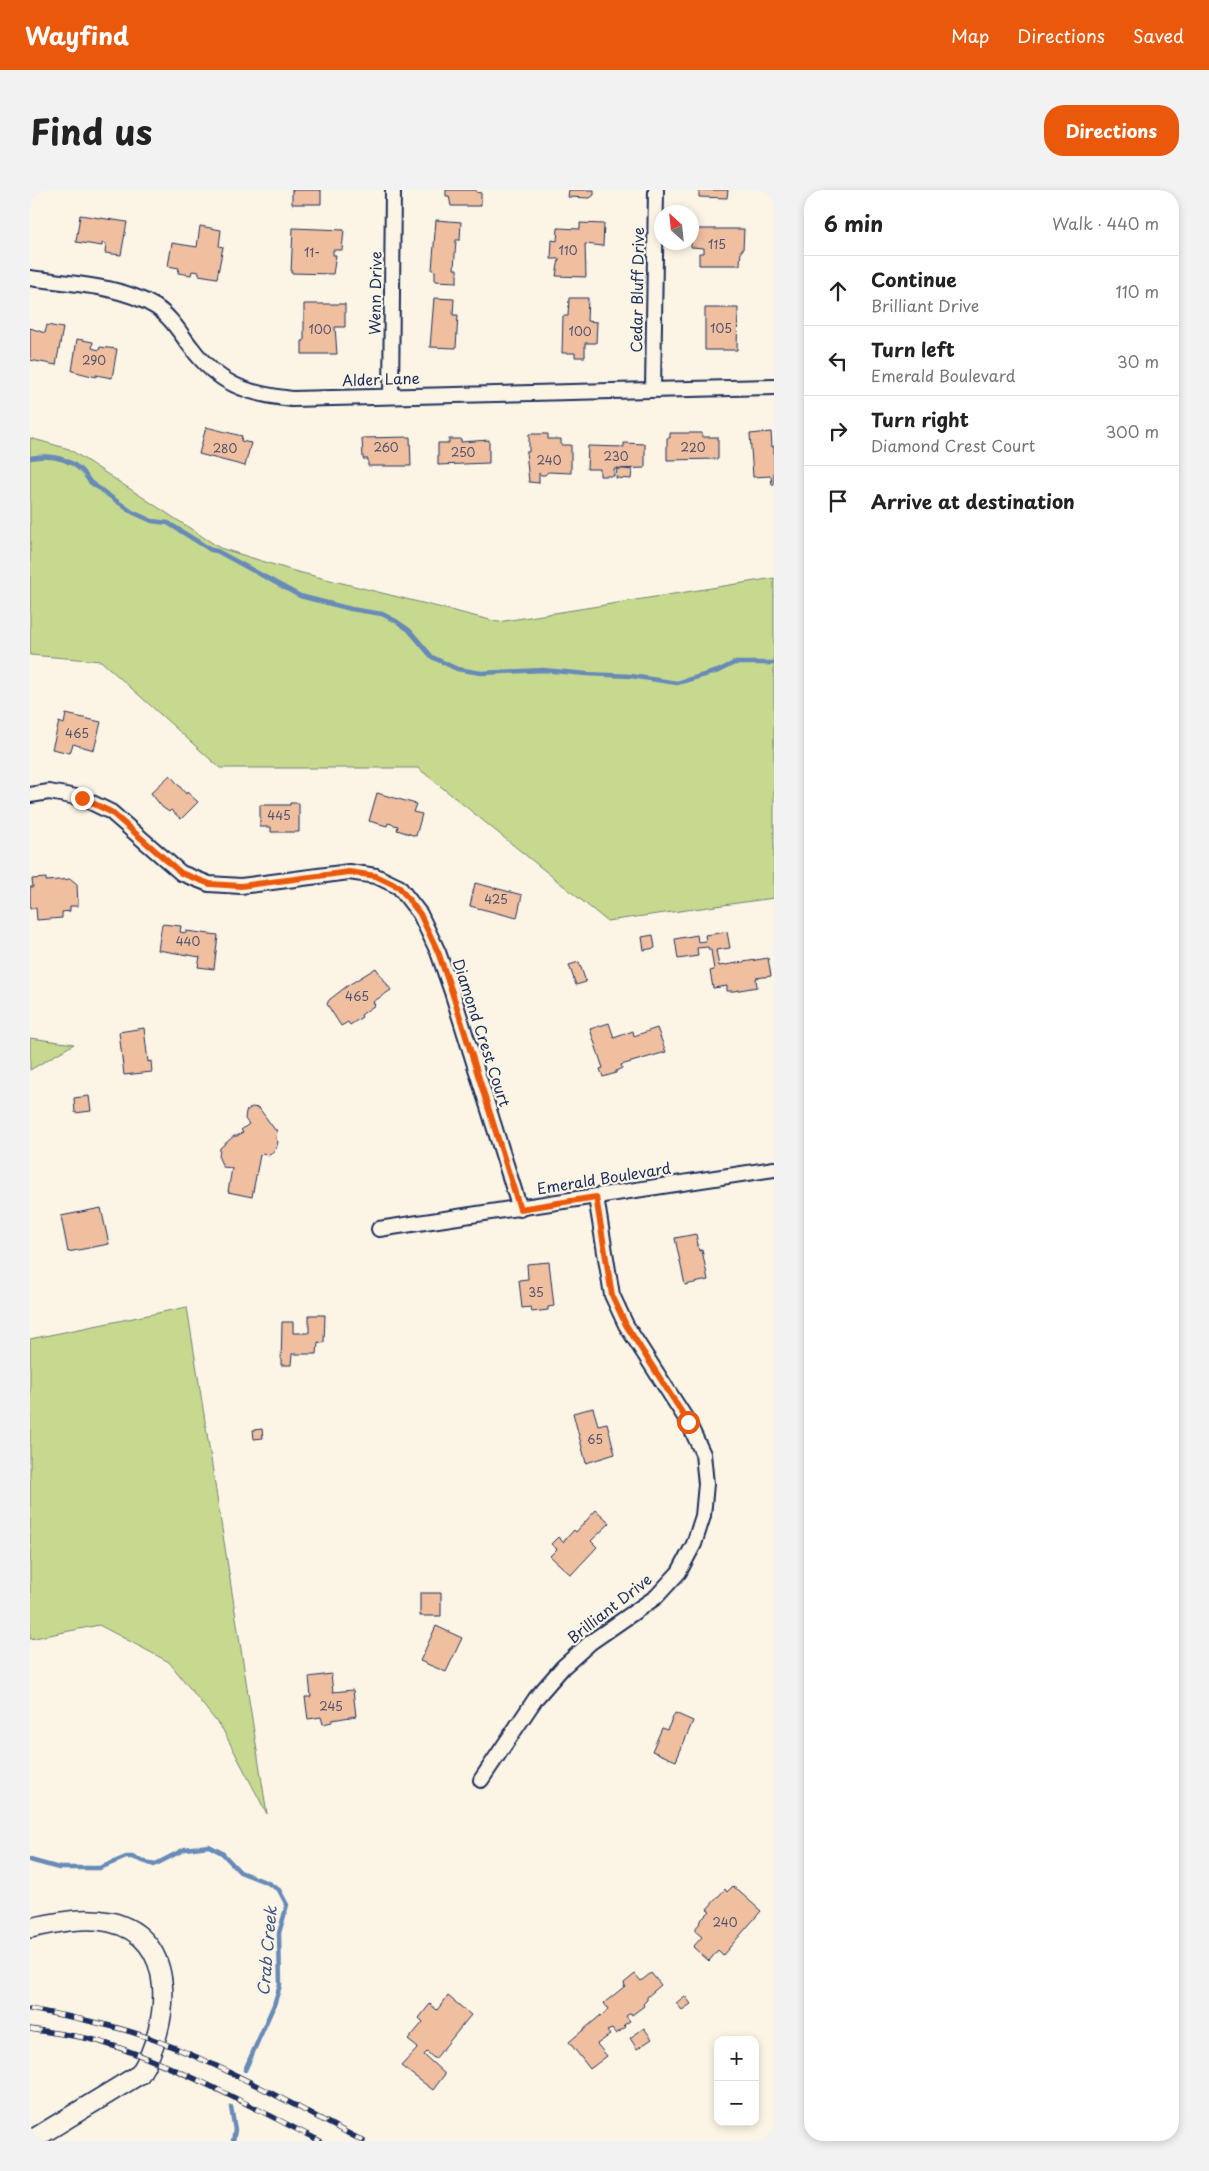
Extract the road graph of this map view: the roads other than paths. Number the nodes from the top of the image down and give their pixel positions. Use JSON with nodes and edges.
{"nodes":[{"id":1,"x":393,"y":190,"type":"edge"},
{"id":2,"x":656,"y":190,"type":"edge"},
{"id":3,"x":30,"y":278,"type":"edge"},
{"id":4,"x":774,"y":387,"type":"edge"},
{"id":5,"x":653,"y":390,"type":"junction"},
{"id":6,"x":391,"y":396,"type":"junction"},
{"id":7,"x":30,"y":795,"type":"edge"},
{"id":8,"x":774,"y":1169,"type":"edge"},
{"id":9,"x":596,"y":1197,"type":"junction"},
{"id":10,"x":520,"y":1209,"type":"junction"},
{"id":11,"x":378,"y":1229,"type":"dead end"},
{"id":12,"x":481,"y":1780,"type":"dead end"},
{"id":13,"x":30,"y":1928,"type":"edge"},
{"id":14,"x":30,"y":2141,"type":"edge"}],
"edges":[{"from":1,"to":6,"type":"street","name":"Wenn Drive"},
{"from":2,"to":5,"type":"street","name":"Cedar Bluff Drive"},
{"from":3,"to":6,"type":"street","name":"Alder Lane"},
{"from":4,"to":5,"type":"street","name":"Alder Lane"},
{"from":5,"to":6,"type":"street","name":"Alder Lane"},
{"from":7,"to":10,"type":"street","name":"Diamond Crest Court"},
{"from":8,"to":9,"type":"street","name":"Emerald Boulevard"},
{"from":9,"to":10,"type":"street","name":"Emerald Boulevard"},
{"from":9,"to":12,"type":"street","name":"Brilliant Drive"},
{"from":10,"to":11,"type":"street","name":"Emerald Boulevard"},
{"from":13,"to":14,"type":"street"}]}
